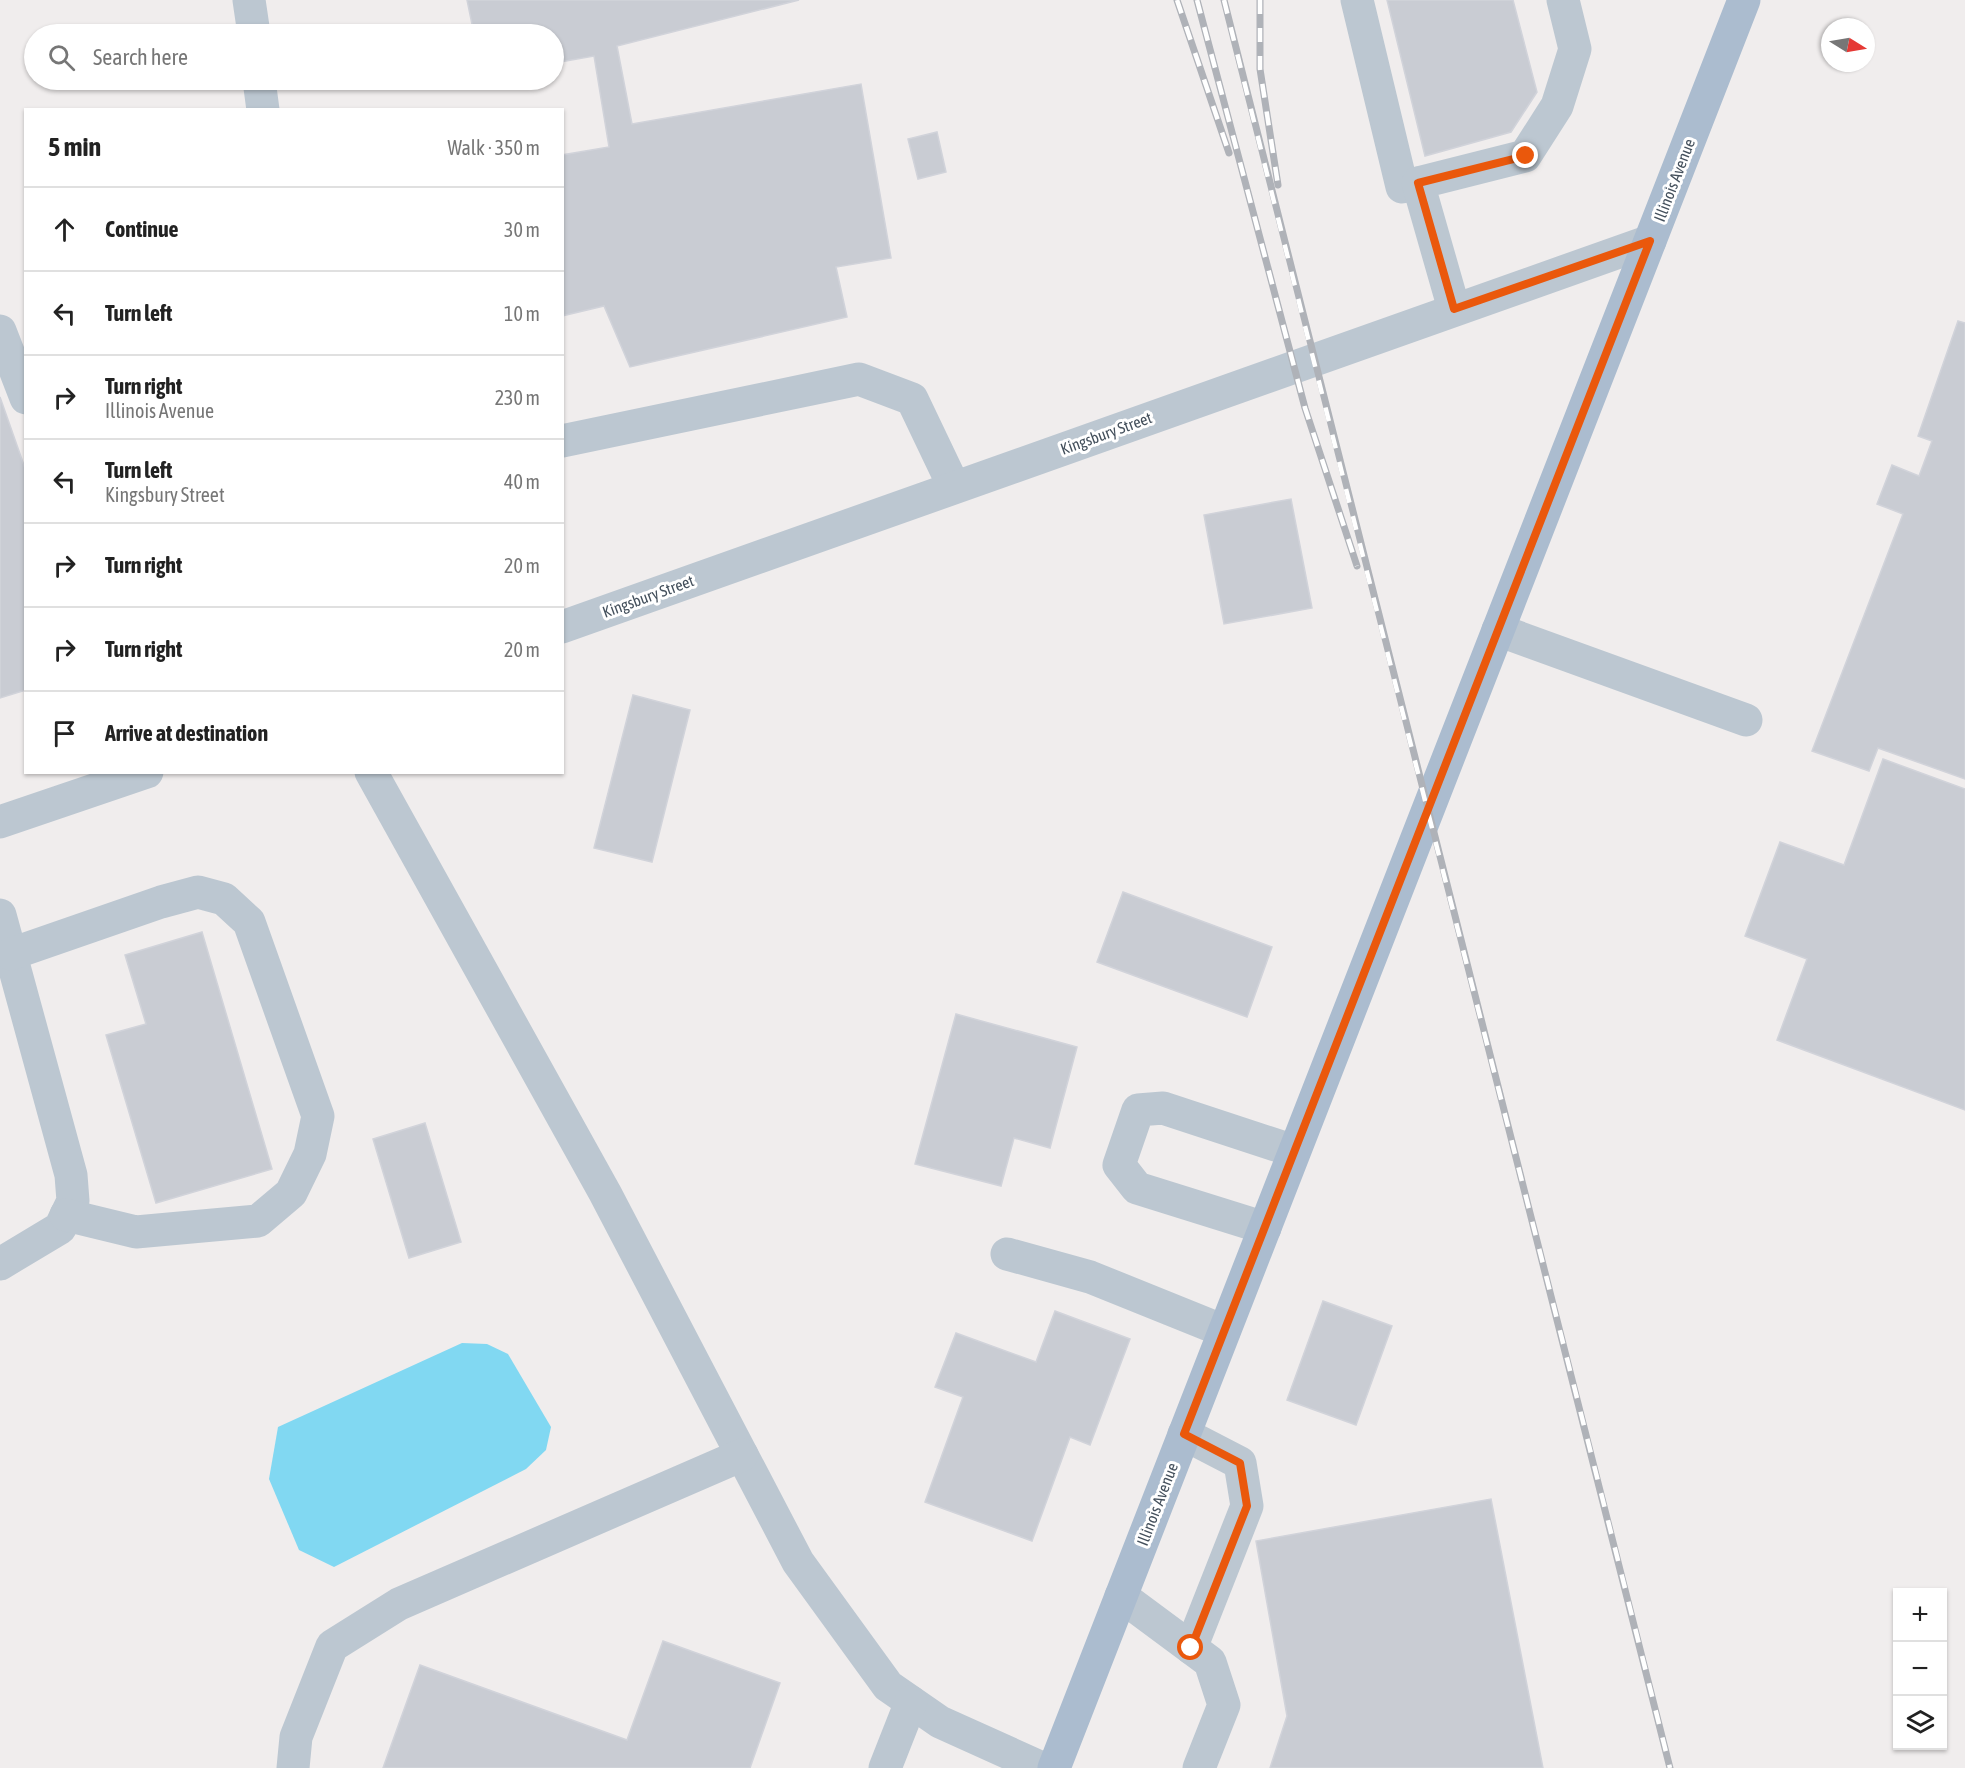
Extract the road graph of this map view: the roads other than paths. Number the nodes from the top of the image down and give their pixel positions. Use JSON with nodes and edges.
{"nodes":[{"id":1,"x":249,"y":0,"type":"edge"},
{"id":2,"x":1357,"y":0,"type":"edge"},
{"id":3,"x":1563,"y":0,"type":"edge"},
{"id":4,"x":1744,"y":0,"type":"edge"},
{"id":5,"x":253,"y":24,"type":"edge"},
{"id":6,"x":260,"y":90,"type":"edge"},
{"id":7,"x":263,"y":108,"type":"edge"},
{"id":8,"x":1418,"y":183,"type":"junction"},
{"id":9,"x":1650,"y":241,"type":"junction"},
{"id":10,"x":1454,"y":309,"type":"junction"},
{"id":11,"x":0,"y":332,"type":"edge"},
{"id":12,"x":24,"y":393,"type":"edge"},
{"id":13,"x":564,"y":441,"type":"edge"},
{"id":14,"x":954,"y":487,"type":"junction"},
{"id":15,"x":564,"y":626,"type":"edge"},
{"id":16,"x":1498,"y":630,"type":"junction"},
{"id":17,"x":1746,"y":720,"type":"dead end"},
{"id":18,"x":141,"y":774,"type":"edge"},
{"id":19,"x":372,"y":774,"type":"edge"},
{"id":20,"x":0,"y":822,"type":"edge"},
{"id":21,"x":0,"y":915,"type":"edge"},
{"id":22,"x":10,"y":954,"type":"junction"},
{"id":23,"x":1294,"y":1151,"type":"junction"},
{"id":24,"x":66,"y":1215,"type":"junction"},
{"id":25,"x":1265,"y":1228,"type":"junction"},
{"id":26,"x":1006,"y":1254,"type":"dead end"},
{"id":27,"x":0,"y":1264,"type":"edge"},
{"id":28,"x":1224,"y":1331,"type":"junction"},
{"id":29,"x":1184,"y":1434,"type":"junction"},
{"id":30,"x":742,"y":1455,"type":"junction"},
{"id":31,"x":1121,"y":1596,"type":"junction"},
{"id":32,"x":1191,"y":1648,"type":"junction"},
{"id":33,"x":911,"y":1702,"type":"junction"},
{"id":34,"x":294,"y":1768,"type":"edge"},
{"id":35,"x":885,"y":1768,"type":"edge"},
{"id":36,"x":1042,"y":1768,"type":"edge"},
{"id":37,"x":1054,"y":1768,"type":"edge"},
{"id":38,"x":1199,"y":1768,"type":"edge"}],
"edges":[{"from":1,"to":5,"type":"street"},
{"from":2,"to":8,"type":"street"},
{"from":3,"to":8,"type":"street"},
{"from":4,"to":9,"type":"main road","name":"Illinois Avenue"},
{"from":6,"to":7,"type":"street"},
{"from":8,"to":10,"type":"street"},
{"from":9,"to":10,"type":"street","name":"Kingsbury Street"},
{"from":9,"to":16,"type":"main road","name":"Illinois Avenue"},
{"from":10,"to":14,"type":"street","name":"Kingsbury Street"},
{"from":11,"to":12,"type":"street"},
{"from":13,"to":14,"type":"street"},
{"from":14,"to":15,"type":"street","name":"Kingsbury Street"},
{"from":16,"to":17,"type":"street"},
{"from":16,"to":23,"type":"main road","name":"Illinois Avenue"},
{"from":18,"to":20,"type":"street"},
{"from":19,"to":30,"type":"street"},
{"from":21,"to":22,"type":"street"},
{"from":22,"to":24,"type":"street"},
{"from":22,"to":24,"type":"street"},
{"from":23,"to":25,"type":"main road","name":"Illinois Avenue"},
{"from":23,"to":25,"type":"street"},
{"from":24,"to":27,"type":"street"},
{"from":25,"to":28,"type":"main road","name":"Illinois Avenue"},
{"from":26,"to":28,"type":"street"},
{"from":28,"to":29,"type":"main road","name":"Illinois Avenue"},
{"from":29,"to":31,"type":"main road","name":"Illinois Avenue"},
{"from":29,"to":32,"type":"street"},
{"from":30,"to":33,"type":"street"},
{"from":30,"to":34,"type":"street"},
{"from":31,"to":32,"type":"street"},
{"from":31,"to":37,"type":"main road","name":"Illinois Avenue"},
{"from":32,"to":38,"type":"street"},
{"from":33,"to":35,"type":"street"},
{"from":33,"to":36,"type":"street"}]}
